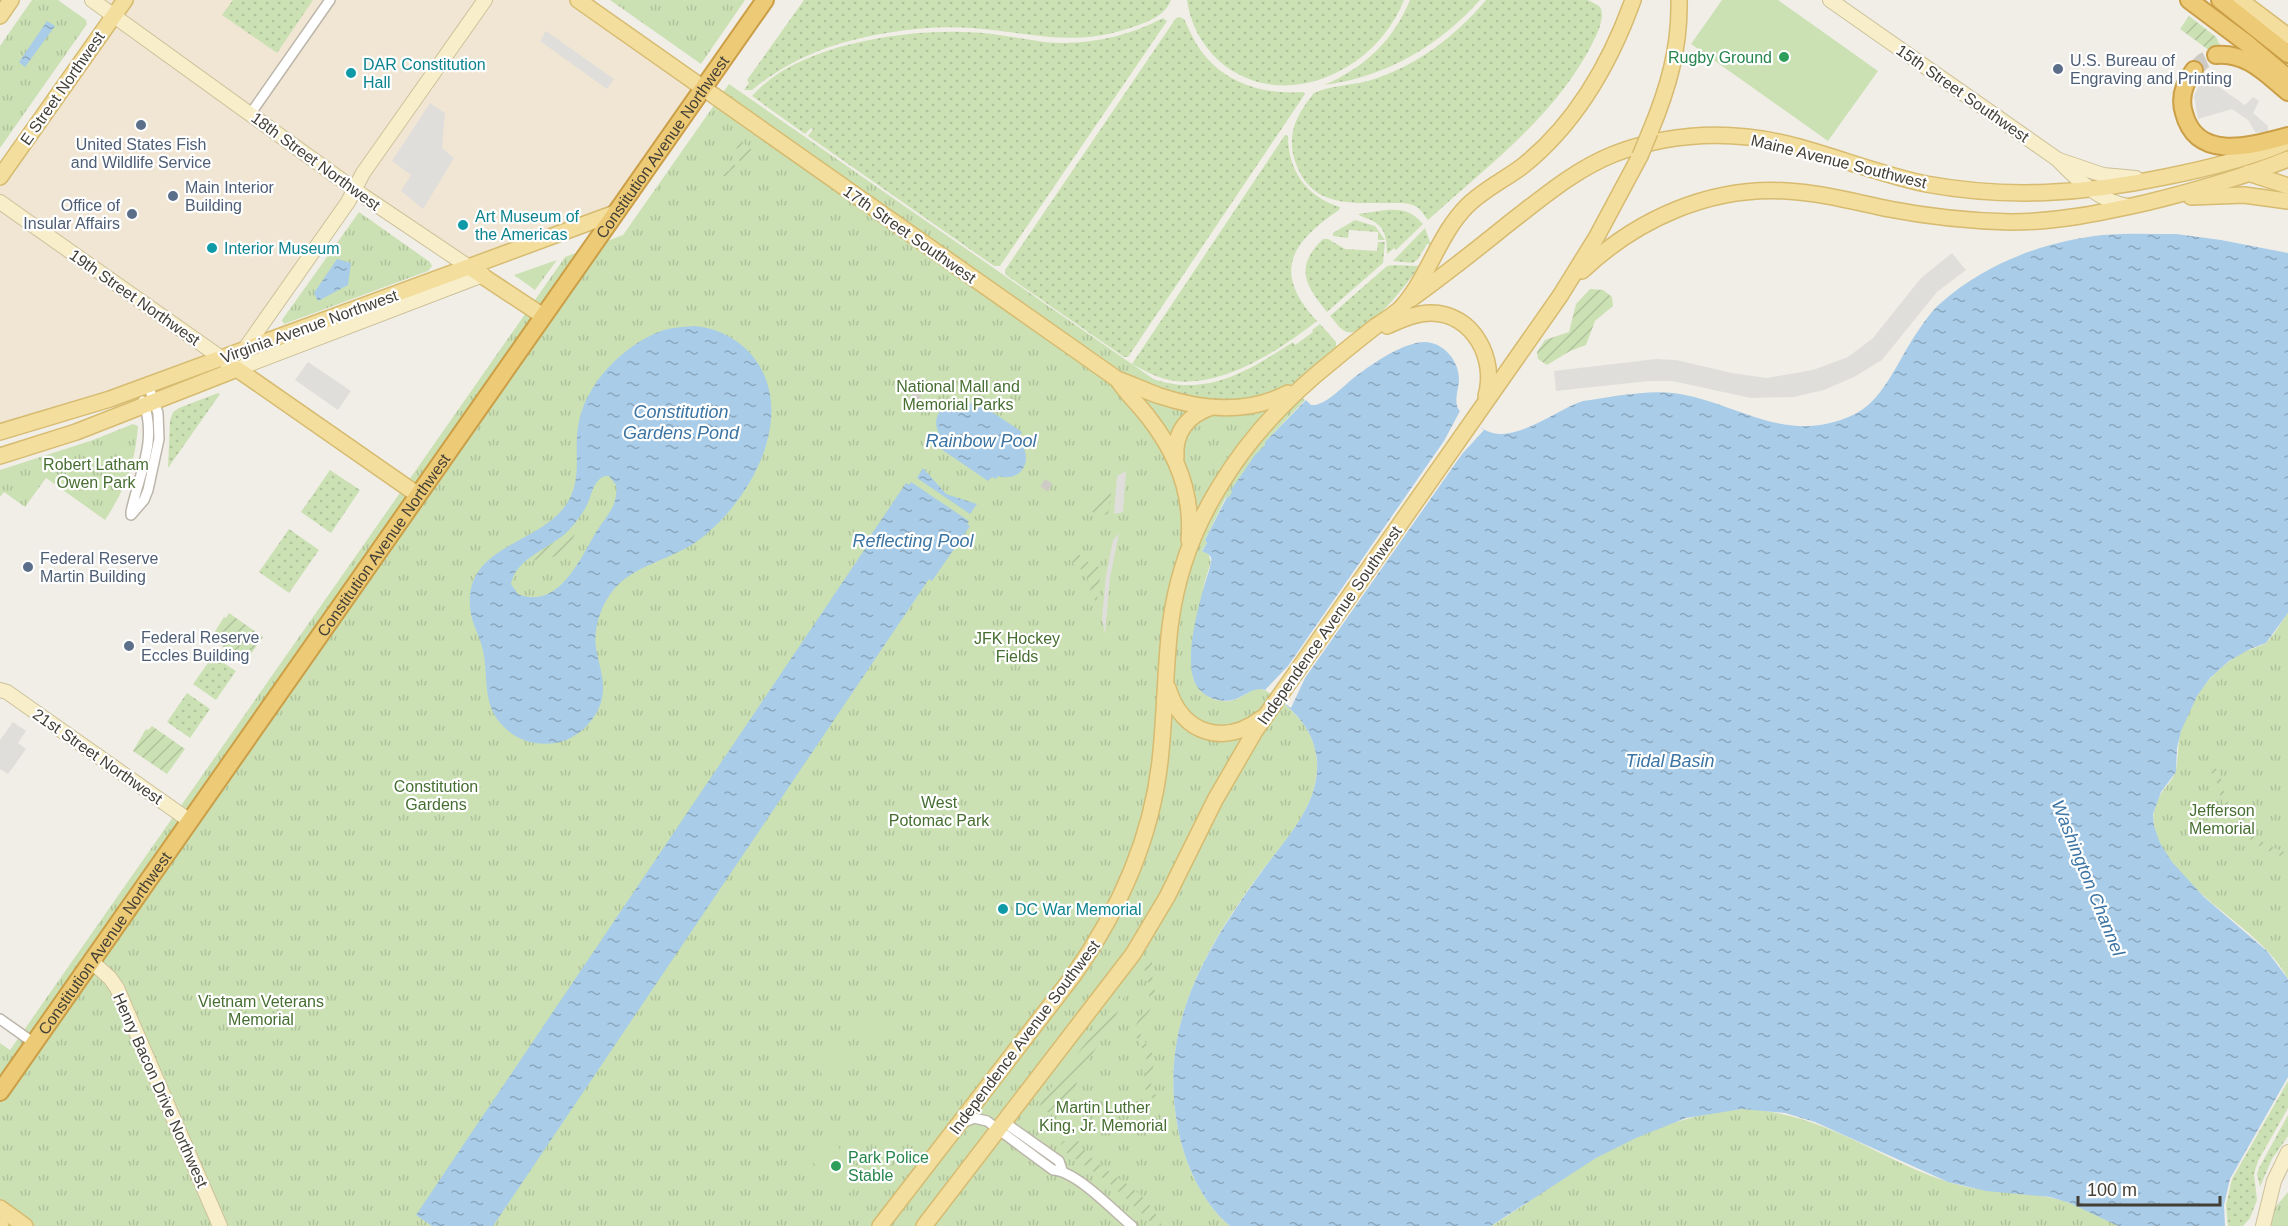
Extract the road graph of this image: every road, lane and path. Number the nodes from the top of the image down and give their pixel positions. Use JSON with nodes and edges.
{"nodes":[{"id":1,"x":11,"y":0,"type":"edge"},
{"id":2,"x":92,"y":0,"type":"edge"},
{"id":3,"x":125,"y":0,"type":"edge"},
{"id":4,"x":330,"y":0,"type":"edge"},
{"id":5,"x":484,"y":0,"type":"edge"},
{"id":6,"x":578,"y":0,"type":"edge"},
{"id":7,"x":765,"y":0,"type":"edge"},
{"id":8,"x":1633,"y":0,"type":"edge"},
{"id":9,"x":1679,"y":0,"type":"edge"},
{"id":10,"x":1830,"y":0,"type":"edge"},
{"id":11,"x":2189,"y":0,"type":"edge"},
{"id":12,"x":2220,"y":0,"type":"edge"},
{"id":13,"x":2240,"y":0,"type":"edge"},
{"id":14,"x":114,"y":15,"type":"junction"},
{"id":15,"x":0,"y":16,"type":"edge"},
{"id":16,"x":2288,"y":36,"type":"edge"},
{"id":17,"x":2288,"y":54,"type":"edge"},
{"id":18,"x":2216,"y":55,"type":"tunnel mouth"},
{"id":19,"x":2194,"y":70,"type":"tunnel mouth"},
{"id":20,"x":2288,"y":78,"type":"edge"},
{"id":21,"x":703,"y":88,"type":"junction"},
{"id":22,"x":2288,"y":92,"type":"edge"},
{"id":23,"x":250,"y":113,"type":"junction"},
{"id":24,"x":2288,"y":136,"type":"edge"},
{"id":25,"x":2288,"y":142,"type":"edge"},
{"id":26,"x":2057,"y":159,"type":"junction"},
{"id":27,"x":2288,"y":159,"type":"edge"},
{"id":28,"x":2219,"y":166,"type":"junction"},
{"id":29,"x":2251,"y":173,"type":"junction"},
{"id":30,"x":0,"y":177,"type":"edge"},
{"id":31,"x":2161,"y":178,"type":"junction"},
{"id":32,"x":2288,"y":186,"type":"edge"},
{"id":33,"x":356,"y":188,"type":"junction"},
{"id":34,"x":2093,"y":190,"type":"junction"},
{"id":35,"x":2164,"y":198,"type":"junction"},
{"id":36,"x":2288,"y":201,"type":"edge"},
{"id":37,"x":0,"y":202,"type":"edge"},
{"id":38,"x":2130,"y":206,"type":"junction"},
{"id":39,"x":615,"y":213,"type":"junction"},
{"id":40,"x":476,"y":271,"type":"junction"},
{"id":41,"x":1560,"y":296,"type":"junction"},
{"id":42,"x":1400,"y":309,"type":"junction"},
{"id":43,"x":543,"y":316,"type":"junction"},
{"id":44,"x":1363,"y":336,"type":"junction"},
{"id":45,"x":244,"y":350,"type":"junction"},
{"id":46,"x":221,"y":358,"type":"junction"},
{"id":47,"x":237,"y":369,"type":"junction"},
{"id":48,"x":1117,"y":379,"type":"junction"},
{"id":49,"x":1301,"y":386,"type":"junction"},
{"id":50,"x":143,"y":387,"type":"junction"},
{"id":51,"x":1484,"y":402,"type":"junction"},
{"id":52,"x":150,"y":404,"type":"junction"},
{"id":53,"x":1212,"y":407,"type":"junction"},
{"id":54,"x":0,"y":432,"type":"edge"},
{"id":55,"x":0,"y":456,"type":"edge"},
{"id":56,"x":1176,"y":462,"type":"junction"},
{"id":57,"x":418,"y":495,"type":"junction"},
{"id":58,"x":1187,"y":554,"type":"junction"},
{"id":59,"x":1166,"y":679,"type":"junction"},
{"id":60,"x":2,"y":691,"type":"edge"},
{"id":61,"x":1266,"y":714,"type":"junction"},
{"id":62,"x":190,"y":821,"type":"junction"},
{"id":63,"x":91,"y":961,"type":"junction"},
{"id":64,"x":0,"y":1019,"type":"edge"},
{"id":65,"x":34,"y":1043,"type":"junction"},
{"id":66,"x":0,"y":1092,"type":"edge"},
{"id":67,"x":960,"y":1124,"type":"junction"},
{"id":68,"x":1001,"y":1126,"type":"junction"},
{"id":69,"x":2288,"y":1152,"type":"edge"},
{"id":70,"x":0,"y":1208,"type":"edge"},
{"id":71,"x":25,"y":1226,"type":"edge"},
{"id":72,"x":220,"y":1226,"type":"edge"},
{"id":73,"x":880,"y":1226,"type":"edge"},
{"id":74,"x":924,"y":1226,"type":"edge"},
{"id":75,"x":1132,"y":1226,"type":"edge"},
{"id":76,"x":2263,"y":1226,"type":"edge"}],
"edges":[{"from":1,"to":15,"type":"main road"},
{"from":2,"to":14,"type":"main road","name":"18th Street Northwest"},
{"from":3,"to":14,"type":"main road","name":"E Street Northwest"},
{"from":4,"to":23,"type":"street"},
{"from":5,"to":33,"type":"main road"},
{"from":6,"to":21,"type":"main road","name":"17th Street Southwest"},
{"from":7,"to":21,"type":"highway","name":"Constitution Avenue Northwest"},
{"from":8,"to":42,"type":"main road","name":"Independence Avenue Southwest"},
{"from":9,"to":41,"type":"main road","name":"Independence Avenue Southwest","bridge":true},
{"from":10,"to":26,"type":"main road","name":"15th Street Southwest"},
{"from":11,"to":20,"type":"highway"},
{"from":12,"to":17,"type":"highway"},
{"from":13,"to":16,"type":"main road"},
{"from":14,"to":23,"type":"main road","name":"18th Street Northwest"},
{"from":14,"to":30,"type":"main road","name":"E Street Northwest"},
{"from":18,"to":22,"type":"highway"},
{"from":19,"to":24,"type":"highway"},
{"from":21,"to":39,"type":"highway","name":"Constitution Avenue Northwest"},
{"from":21,"to":48,"type":"main road","name":"17th Street Southwest"},
{"from":23,"to":33,"type":"main road","name":"18th Street Northwest"},
{"from":25,"to":28,"type":"main road","name":"Maine Avenue Southwest"},
{"from":26,"to":31,"type":"main road"},
{"from":26,"to":34,"type":"main road","name":"15th Street Southwest"},
{"from":27,"to":29,"type":"main road","name":"Maine Avenue Southwest"},
{"from":28,"to":29,"type":"main road"},
{"from":28,"to":31,"type":"main road","name":"Maine Avenue Southwest"},
{"from":29,"to":32,"type":"main road"},
{"from":29,"to":35,"type":"main road","name":"Maine Avenue Southwest"},
{"from":31,"to":34,"type":"main road","name":"Maine Avenue Southwest"},
{"from":33,"to":40,"type":"main road","name":"18th Street Northwest"},
{"from":33,"to":45,"type":"main road"},
{"from":34,"to":38,"type":"main road","name":"15th Street Southwest"},
{"from":34,"to":42,"type":"main road","name":"Maine Avenue Southwest"},
{"from":35,"to":36,"type":"main road"},
{"from":35,"to":38,"type":"main road","name":"Maine Avenue Southwest"},
{"from":37,"to":46,"type":"main road","name":"19th Street Northwest"},
{"from":38,"to":41,"type":"main road","name":"Maine Avenue Southwest"},
{"from":39,"to":40,"type":"main road","name":"Virginia Avenue Northwest"},
{"from":39,"to":43,"type":"highway","name":"Constitution Avenue Northwest"},
{"from":40,"to":43,"type":"main road","name":"18th Street Northwest"},
{"from":40,"to":45,"type":"main road","name":"Virginia Avenue Northwest"},
{"from":40,"to":47,"type":"main road","name":"Virginia Avenue Northwest"},
{"from":41,"to":51,"type":"main road","name":"Independence Avenue Southwest"},
{"from":42,"to":44,"type":"main road","name":"Independence Avenue Southwest"},
{"from":43,"to":57,"type":"highway","name":"Constitution Avenue Northwest"},
{"from":44,"to":49,"type":"main road","name":"Independence Avenue Southwest"},
{"from":44,"to":51,"type":"main road"},
{"from":45,"to":46,"type":"main road","name":"Virginia Avenue Northwest"},
{"from":46,"to":47,"type":"main road","name":"19th Street Northwest"},
{"from":46,"to":50,"type":"main road","name":"Virginia Avenue Northwest"},
{"from":47,"to":52,"type":"main road","name":"Virginia Avenue Northwest"},
{"from":47,"to":57,"type":"main road","name":"19th Street Northwest"},
{"from":48,"to":53,"type":"main road","name":"17th Street Southwest"},
{"from":48,"to":56,"type":"main road","name":"17th Street Southwest"},
{"from":49,"to":53,"type":"main road","name":"17th Street Southwest"},
{"from":49,"to":58,"type":"main road","name":"Independence Avenue Southwest"},
{"from":50,"to":52,"type":"street"},
{"from":50,"to":54,"type":"main road","name":"Virginia Avenue Northwest"},
{"from":51,"to":61,"type":"main road","name":"Independence Avenue Southwest"},
{"from":52,"to":52,"type":"street"},
{"from":52,"to":55,"type":"main road","name":"Virginia Avenue Northwest"},
{"from":53,"to":56,"type":"main road"},
{"from":56,"to":58,"type":"main road","name":"17th Street Southwest"},
{"from":57,"to":62,"type":"highway","name":"Constitution Avenue Northwest"},
{"from":58,"to":59,"type":"main road","name":"Independence Avenue Southwest"},
{"from":59,"to":61,"type":"main road"},
{"from":59,"to":67,"type":"main road","name":"Independence Avenue Southwest"},
{"from":60,"to":62,"type":"main road","name":"21st Street Northwest"},
{"from":61,"to":68,"type":"main road","name":"Independence Avenue Southwest"},
{"from":62,"to":63,"type":"highway","name":"Constitution Avenue Northwest"},
{"from":63,"to":65,"type":"highway","name":"Constitution Avenue Northwest"},
{"from":63,"to":72,"type":"main road","name":"Henry Bacon Drive Northwest"},
{"from":64,"to":65,"type":"street"},
{"from":65,"to":66,"type":"highway","name":"Constitution Avenue Northwest"},
{"from":67,"to":68,"type":"street"},
{"from":67,"to":73,"type":"main road","name":"Independence Avenue Southwest"},
{"from":68,"to":74,"type":"main road","name":"Independence Avenue Southwest"},
{"from":68,"to":75,"type":"street"},
{"from":69,"to":76,"type":"main road"},
{"from":70,"to":71,"type":"main road"}]}
